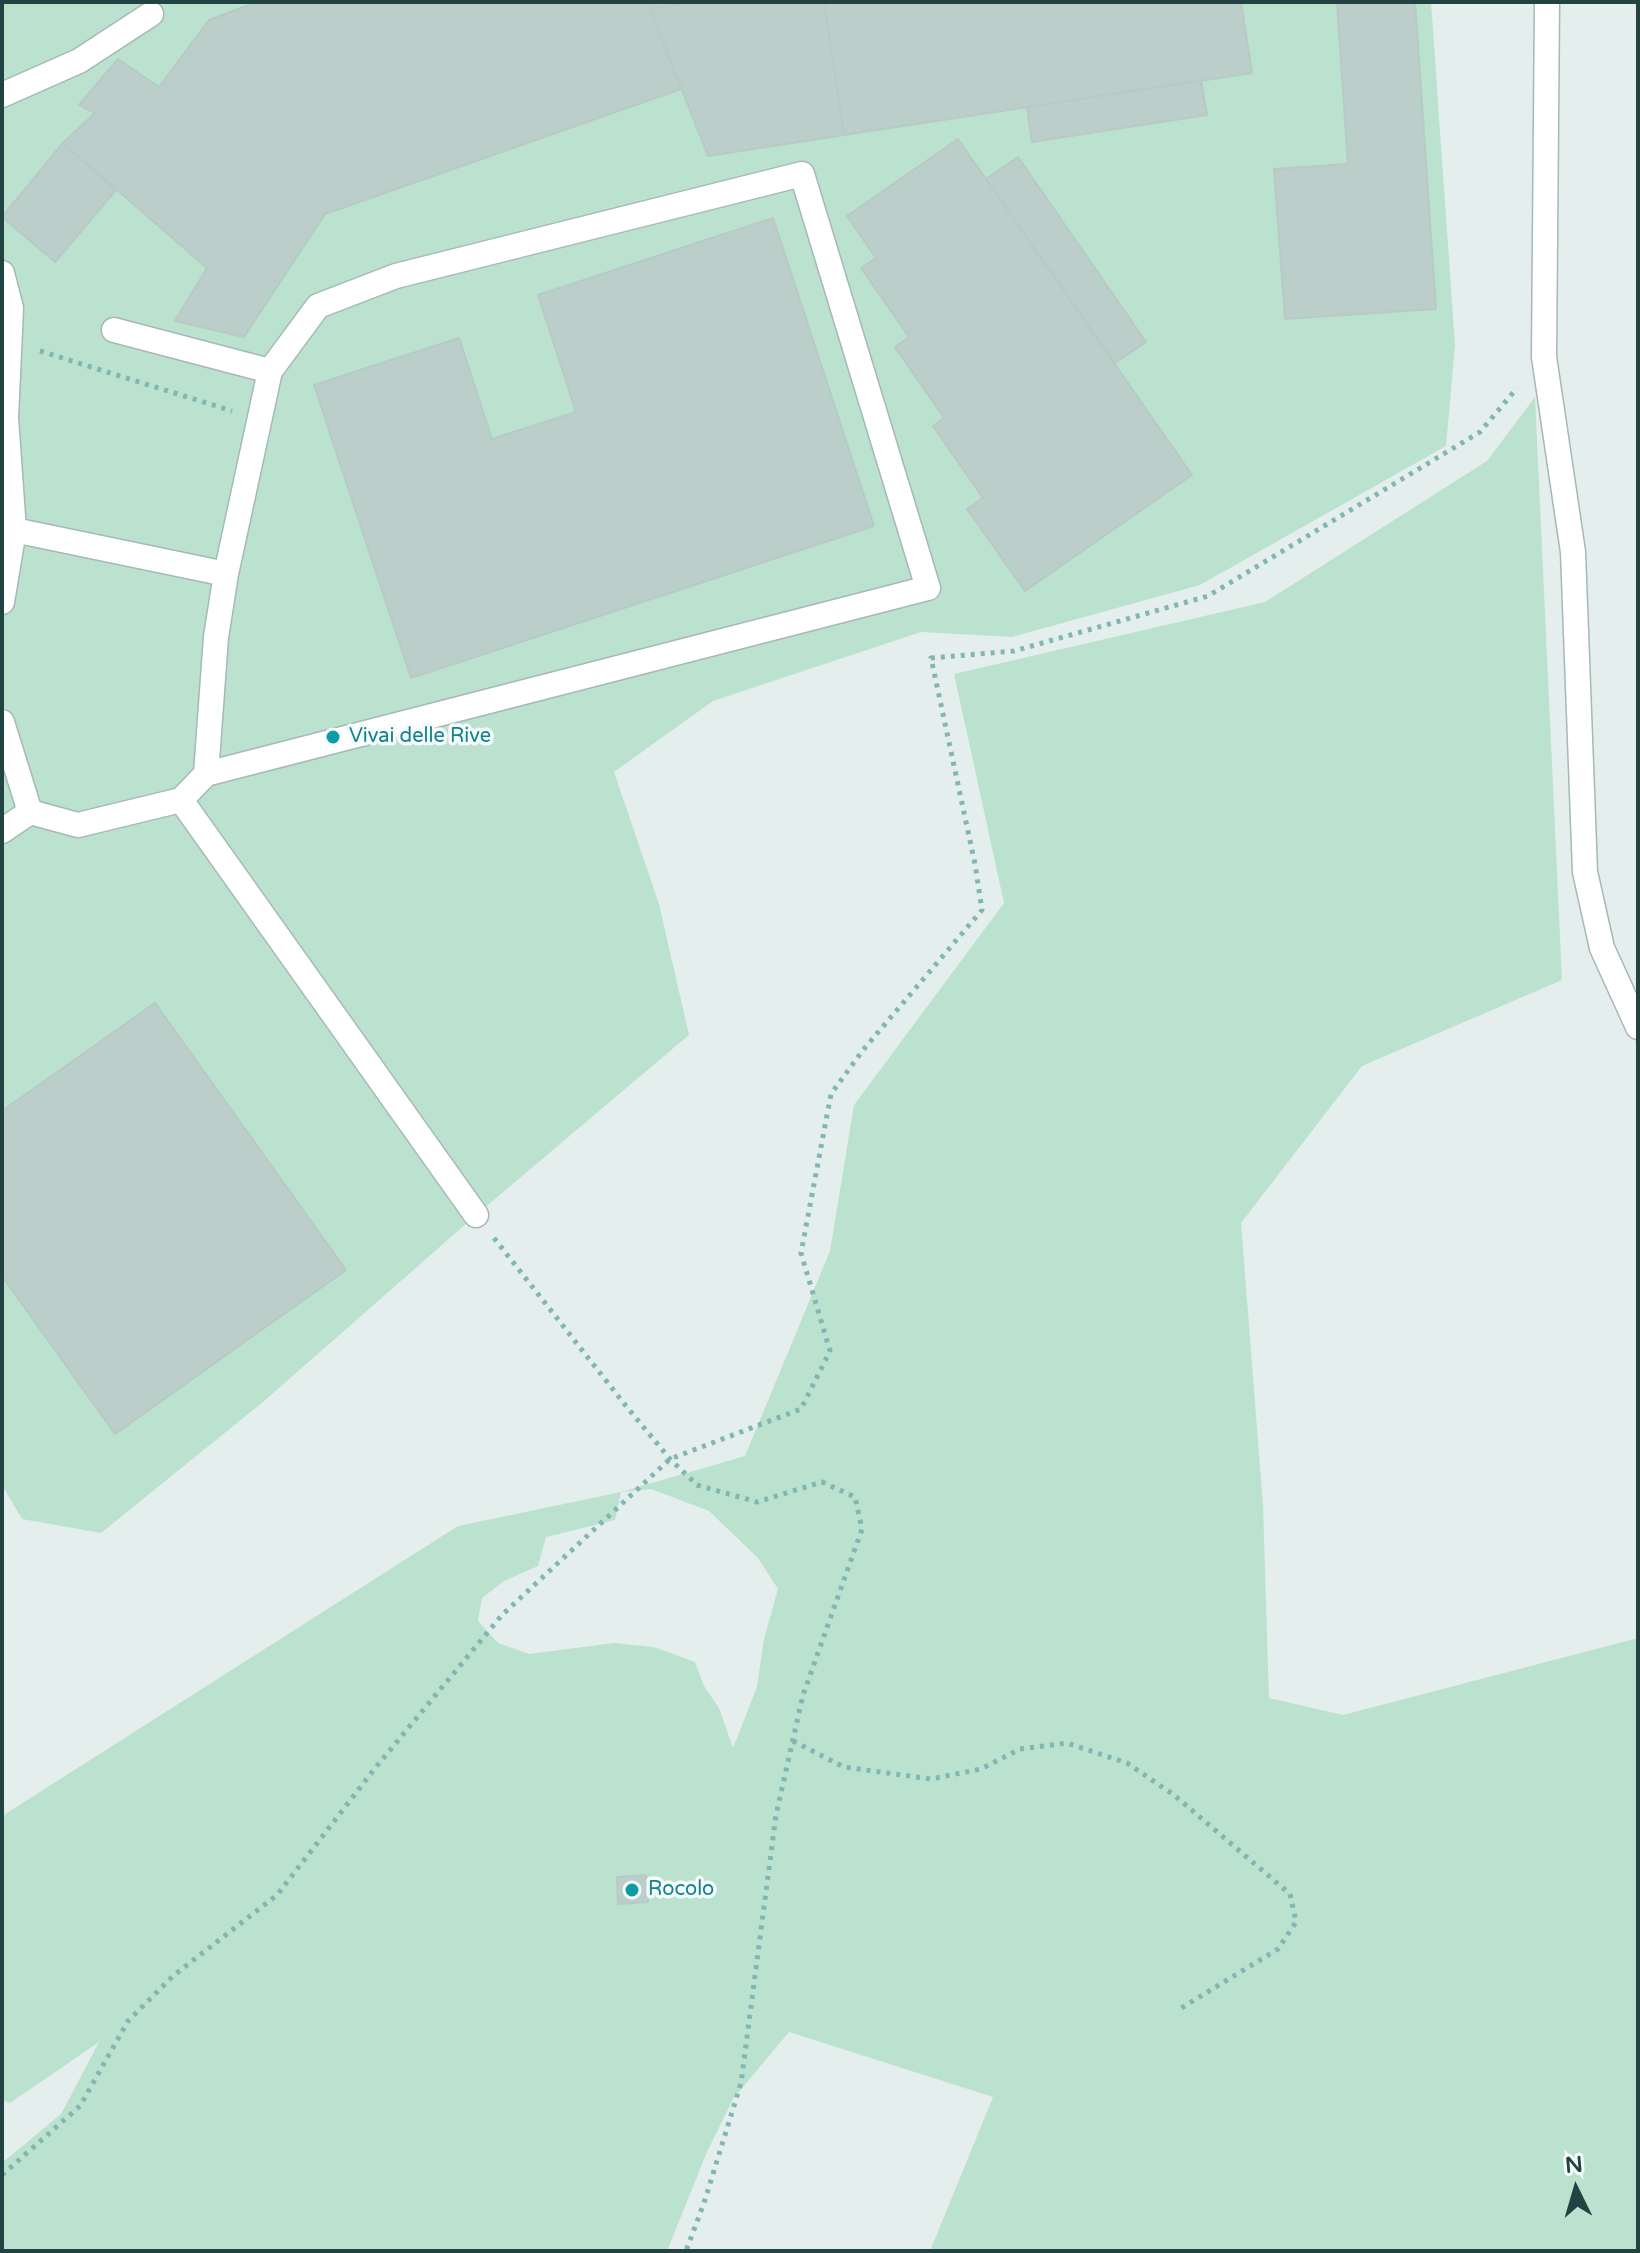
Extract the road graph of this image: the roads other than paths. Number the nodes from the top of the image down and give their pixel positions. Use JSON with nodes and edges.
{"nodes":[{"id":1,"x":1547,"y":2,"type":"edge"},
{"id":2,"x":151,"y":14,"type":"dead end"},
{"id":3,"x":2,"y":95,"type":"edge"},
{"id":4,"x":2,"y":273,"type":"edge"},
{"id":5,"x":114,"y":330,"type":"dead end"},
{"id":6,"x":270,"y":371,"type":"junction"},
{"id":7,"x":14,"y":530,"type":"junction"},
{"id":8,"x":226,"y":574,"type":"junction"},
{"id":9,"x":2,"y":602,"type":"edge"},
{"id":10,"x":2,"y":722,"type":"edge"},
{"id":11,"x":206,"y":774,"type":"junction"},
{"id":12,"x":181,"y":800,"type":"junction"},
{"id":13,"x":30,"y":812,"type":"junction"},
{"id":14,"x":2,"y":831,"type":"edge"},
{"id":15,"x":1638,"y":1027,"type":"edge"},
{"id":16,"x":476,"y":1215,"type":"road end"}],
"edges":[{"from":1,"to":15,"type":"street"},
{"from":2,"to":3,"type":"street"},
{"from":4,"to":7,"type":"street"},
{"from":5,"to":6,"type":"street"},
{"from":6,"to":8,"type":"street"},
{"from":6,"to":11,"type":"street"},
{"from":7,"to":8,"type":"street"},
{"from":7,"to":9,"type":"street"},
{"from":8,"to":11,"type":"street"},
{"from":10,"to":13,"type":"street"},
{"from":11,"to":12,"type":"street"},
{"from":12,"to":13,"type":"street"},
{"from":12,"to":16,"type":"street"},
{"from":13,"to":14,"type":"street"}]}
